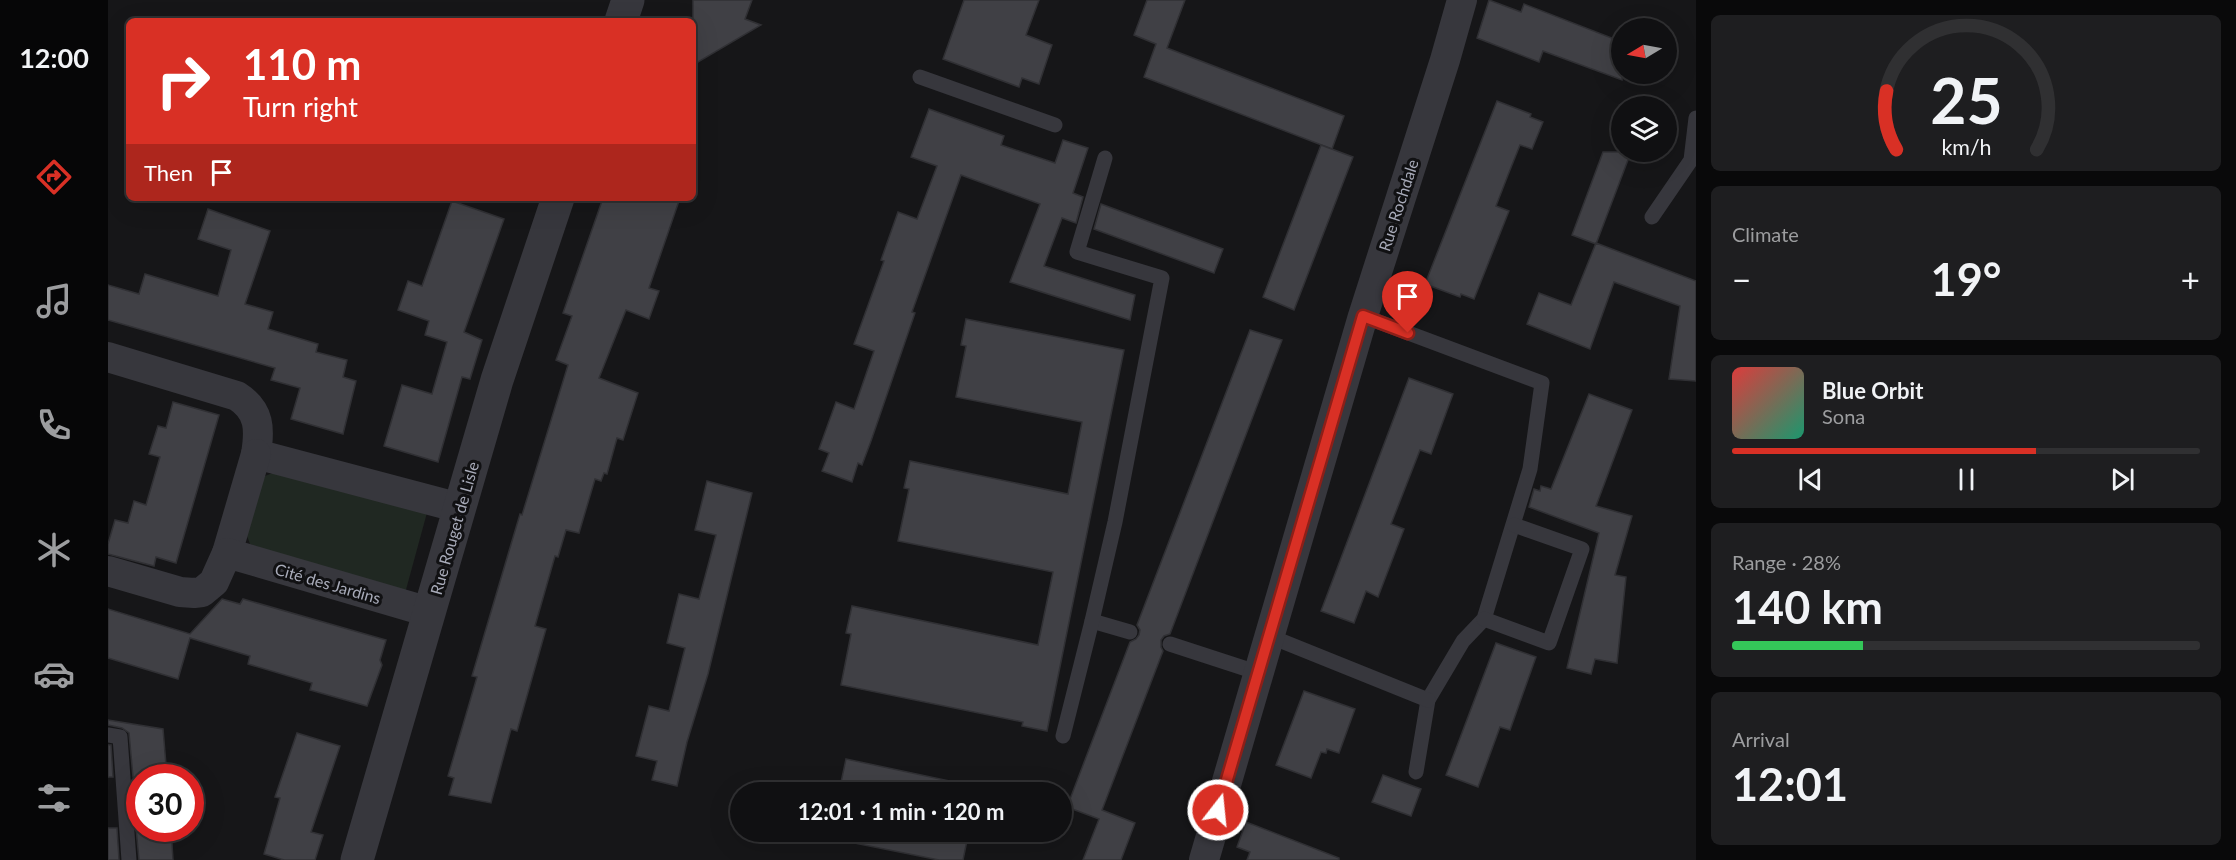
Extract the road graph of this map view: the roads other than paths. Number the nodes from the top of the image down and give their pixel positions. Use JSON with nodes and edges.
{"nodes":[{"id":1,"x":628,"y":0,"type":"edge"},
{"id":2,"x":1462,"y":0,"type":"edge"},
{"id":3,"x":622,"y":18,"type":"edge"},
{"id":4,"x":920,"y":77,"type":"dead end"},
{"id":5,"x":1696,"y":118,"type":"edge"},
{"id":6,"x":1055,"y":125,"type":"dead end"},
{"id":7,"x":1105,"y":158,"type":"dead end"},
{"id":8,"x":557,"y":201,"type":"edge"},
{"id":9,"x":1652,"y":217,"type":"dead end"},
{"id":10,"x":1363,"y":316,"type":"junction"},
{"id":11,"x":108,"y":357,"type":"edge"},
{"id":12,"x":256,"y":454,"type":"junction"},
{"id":13,"x":460,"y":508,"type":"junction"},
{"id":14,"x":1514,"y":525,"type":"junction"},
{"id":15,"x":227,"y":554,"type":"junction"},
{"id":16,"x":108,"y":571,"type":"edge"},
{"id":17,"x":429,"y":612,"type":"junction"},
{"id":18,"x":1484,"y":619,"type":"junction"},
{"id":19,"x":1092,"y":621,"type":"junction"},
{"id":20,"x":1130,"y":632,"type":"dead end"},
{"id":21,"x":1269,"y":636,"type":"junction"},
{"id":22,"x":1170,"y":644,"type":"dead end"},
{"id":23,"x":1259,"y":673,"type":"junction"},
{"id":24,"x":1428,"y":700,"type":"junction"},
{"id":25,"x":108,"y":735,"type":"edge"},
{"id":26,"x":1063,"y":736,"type":"dead end"},
{"id":27,"x":1416,"y":772,"type":"dead end"},
{"id":28,"x":129,"y":860,"type":"edge"},
{"id":29,"x":357,"y":860,"type":"edge"},
{"id":30,"x":1204,"y":860,"type":"edge"}],
"edges":[{"from":1,"to":3,"type":"street"},
{"from":2,"to":10,"type":"street","name":"Rue Rochdale"},
{"from":4,"to":6,"type":"lane"},
{"from":5,"to":9,"type":"lane"},
{"from":7,"to":19,"type":"lane"},
{"from":8,"to":13,"type":"street","name":"Rue Rouget de Lisle"},
{"from":10,"to":14,"type":"lane"},
{"from":10,"to":21,"type":"street","name":"Rue Rochdale"},
{"from":11,"to":12,"type":"street"},
{"from":12,"to":13,"type":"street"},
{"from":12,"to":15,"type":"street"},
{"from":13,"to":17,"type":"street","name":"Rue Rouget de Lisle"},
{"from":14,"to":18,"type":"lane"},
{"from":14,"to":18,"type":"lane"},
{"from":15,"to":16,"type":"street"},
{"from":15,"to":17,"type":"street","name":"Cité des Jardins"},
{"from":17,"to":29,"type":"street","name":"Rue Rouget de Lisle"},
{"from":18,"to":24,"type":"lane"},
{"from":19,"to":20,"type":"lane"},
{"from":19,"to":26,"type":"lane"},
{"from":21,"to":23,"type":"street","name":"Rue Rochdale"},
{"from":21,"to":24,"type":"lane"},
{"from":22,"to":23,"type":"lane"},
{"from":23,"to":30,"type":"street","name":"Rue Rochdale"},
{"from":24,"to":27,"type":"lane"},
{"from":25,"to":28,"type":"lane"}]}
